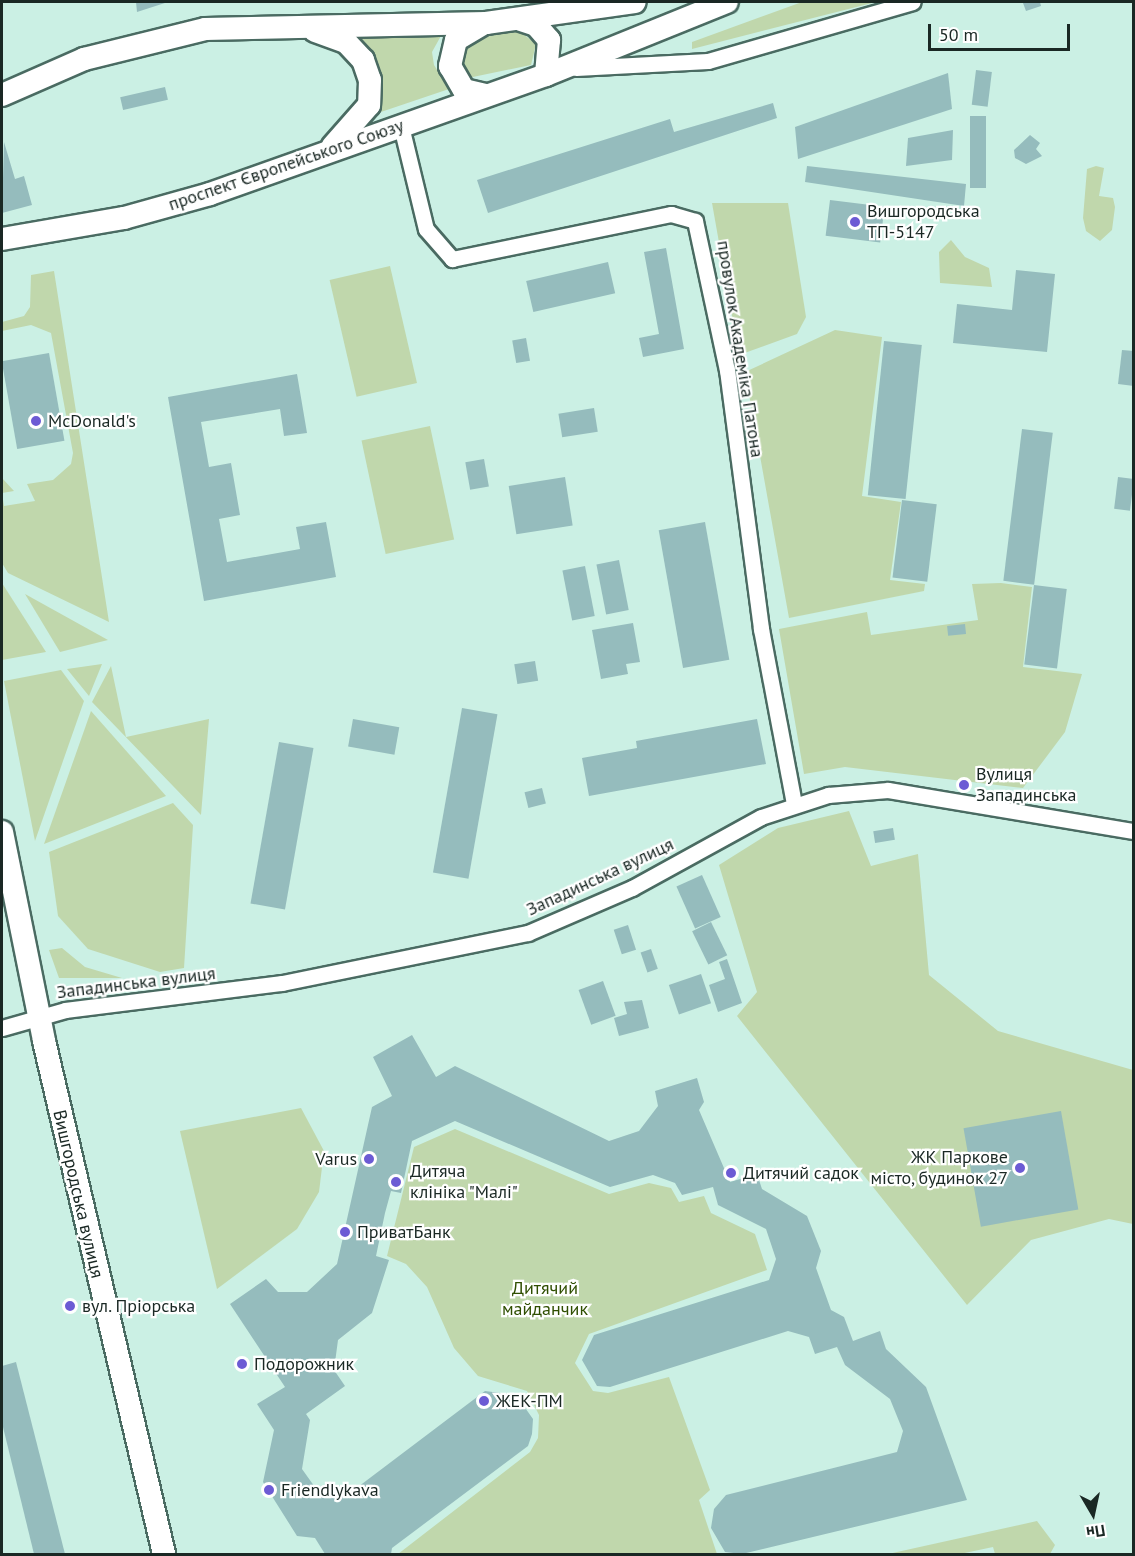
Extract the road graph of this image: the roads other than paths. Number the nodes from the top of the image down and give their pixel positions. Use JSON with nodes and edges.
{"nodes":[{"id":1,"x":576,"y":2,"type":"edge"},
{"id":2,"x":635,"y":2,"type":"edge"},
{"id":3,"x":727,"y":2,"type":"edge"},
{"id":4,"x":913,"y":2,"type":"edge"},
{"id":5,"x":545,"y":16,"type":"junction"},
{"id":6,"x":521,"y":20,"type":"junction"},
{"id":7,"x":486,"y":23,"type":"junction"},
{"id":8,"x":300,"y":27,"type":"junction"},
{"id":9,"x":555,"y":72,"type":"junction"},
{"id":10,"x":2,"y":95,"type":"edge"},
{"id":11,"x":486,"y":95,"type":"junction"},
{"id":12,"x":401,"y":126,"type":"junction"},
{"id":13,"x":328,"y":152,"type":"junction"},
{"id":14,"x":2,"y":239,"type":"edge"},
{"id":15,"x":794,"y":804,"type":"junction"},
{"id":16,"x":1134,"y":831,"type":"edge"},
{"id":17,"x":2,"y":832,"type":"edge"},
{"id":18,"x":38,"y":1016,"type":"junction"},
{"id":19,"x":2,"y":1028,"type":"edge"},
{"id":20,"x":164,"y":1554,"type":"edge"}],
"edges":[{"from":1,"to":5,"type":"street"},
{"from":2,"to":5,"type":"main road"},
{"from":3,"to":9,"type":"main road","name":"проспект Європейського Союзу"},
{"from":4,"to":9,"type":"street","name":"проспект Європейського Союзу"},
{"from":5,"to":6,"type":"main road"},
{"from":6,"to":7,"type":"main road"},
{"from":6,"to":9,"type":"main road"},
{"from":7,"to":8,"type":"main road"},
{"from":7,"to":11,"type":"main road"},
{"from":8,"to":10,"type":"main road"},
{"from":8,"to":13,"type":"main road"},
{"from":9,"to":11,"type":"main road","name":"проспект Європейського Союзу"},
{"from":11,"to":12,"type":"main road","name":"проспект Європейського Союзу"},
{"from":12,"to":13,"type":"main road","name":"проспект Європейського Союзу"},
{"from":12,"to":15,"type":"street","name":"провулок Академіка Патона"},
{"from":13,"to":14,"type":"main road","name":"проспект Європейського Союзу"},
{"from":15,"to":16,"type":"street","name":"Западинська вулиця"},
{"from":15,"to":18,"type":"street","name":"Западинська вулиця"},
{"from":17,"to":18,"type":"main road","name":"Вишгородська вулиця"},
{"from":18,"to":19,"type":"street","name":"Западинська вулиця"},
{"from":18,"to":20,"type":"main road","name":"Вишгородська вулиця"}]}
